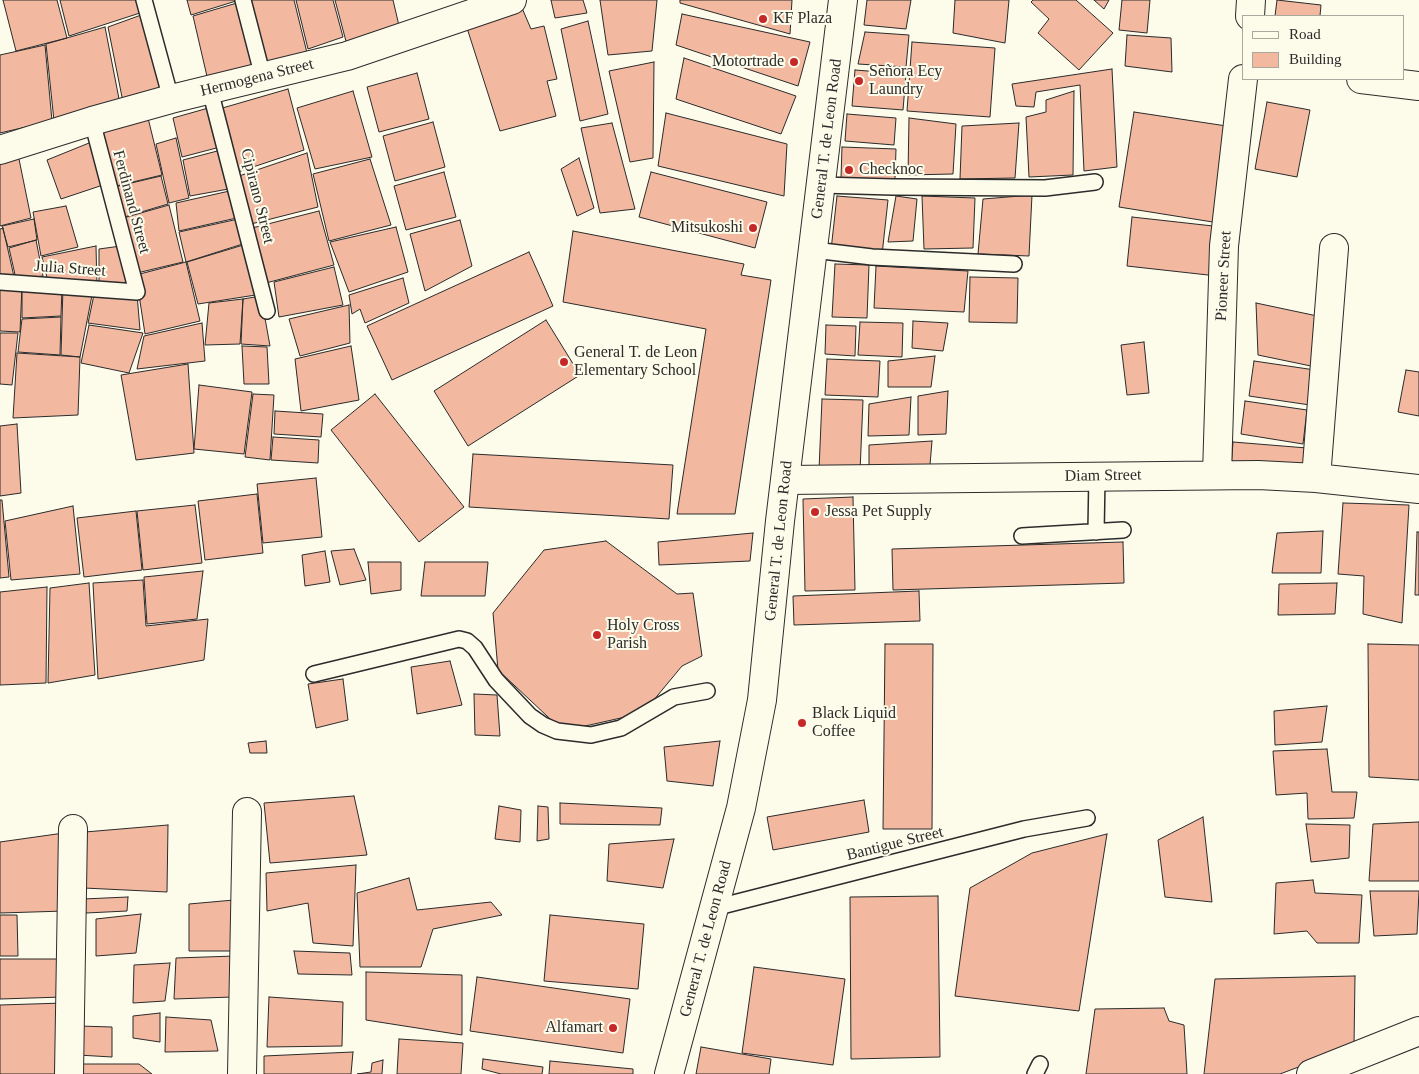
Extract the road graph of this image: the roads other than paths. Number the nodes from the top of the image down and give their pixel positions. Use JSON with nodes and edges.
{"nodes":[{"id":1,"x":144,"y":0,"type":"edge"},
{"id":2,"x":243,"y":0,"type":"edge"},
{"id":3,"x":512,"y":0,"type":"edge"},
{"id":4,"x":843,"y":0,"type":"edge"},
{"id":5,"x":1251,"y":0,"type":"edge"},
{"id":6,"x":1250,"y":15,"type":"edge"},
{"id":7,"x":263,"y":77,"type":"junction"},
{"id":8,"x":1243,"y":80,"type":"edge"},
{"id":9,"x":1369,"y":80,"type":"edge"},
{"id":10,"x":1419,"y":86,"type":"edge"},
{"id":11,"x":210,"y":90,"type":"junction"},
{"id":12,"x":171,"y":99,"type":"junction"},
{"id":13,"x":92,"y":121,"type":"junction"},
{"id":14,"x":0,"y":150,"type":"edge"},
{"id":15,"x":1095,"y":182,"type":"dead end"},
{"id":16,"x":821,"y":185,"type":"junction"},
{"id":17,"x":1334,"y":248,"type":"dead end"},
{"id":18,"x":814,"y":250,"type":"junction"},
{"id":19,"x":1014,"y":264,"type":"dead end"},
{"id":20,"x":0,"y":282,"type":"edge"},
{"id":21,"x":137,"y":292,"type":"joint"},
{"id":22,"x":268,"y":311,"type":"dead end"},
{"id":23,"x":1217,"y":474,"type":"junction"},
{"id":24,"x":1097,"y":476,"type":"junction"},
{"id":25,"x":1316,"y":478,"type":"junction"},
{"id":26,"x":786,"y":480,"type":"junction"},
{"id":27,"x":1419,"y":489,"type":"edge"},
{"id":28,"x":1123,"y":530,"type":"dead end"},
{"id":29,"x":1096,"y":532,"type":"junction"},
{"id":30,"x":1022,"y":536,"type":"dead end"},
{"id":31,"x":314,"y":674,"type":"dead end"},
{"id":32,"x":707,"y":691,"type":"dead end"},
{"id":33,"x":247,"y":812,"type":"dead end"},
{"id":34,"x":1087,"y":818,"type":"dead end"},
{"id":35,"x":73,"y":829,"type":"dead end"},
{"id":36,"x":714,"y":908,"type":"junction"},
{"id":37,"x":1419,"y":1032,"type":"edge"},
{"id":38,"x":69,"y":1074,"type":"edge"},
{"id":39,"x":242,"y":1074,"type":"edge"},
{"id":40,"x":669,"y":1074,"type":"edge"},
{"id":41,"x":1311,"y":1074,"type":"edge"}],
"edges":[{"from":1,"to":12,"type":"lane"},
{"from":2,"to":7,"type":"lane"},
{"from":3,"to":7,"type":"street","name":"Hermogena Street"},
{"from":4,"to":16,"type":"street","name":"General T. de Leon Road"},
{"from":5,"to":6,"type":"street"},
{"from":7,"to":11,"type":"street","name":"Hermogena Street"},
{"from":8,"to":23,"type":"street","name":"Pioneer Street"},
{"from":9,"to":10,"type":"street"},
{"from":11,"to":12,"type":"street","name":"Hermogena Street"},
{"from":11,"to":22,"type":"lane","name":"Cipirano Street"},
{"from":12,"to":13,"type":"street","name":"Hermogena Street"},
{"from":13,"to":14,"type":"street","name":"Hermogena Street"},
{"from":13,"to":21,"type":"lane","name":"Ferdinand Street"},
{"from":15,"to":16,"type":"lane"},
{"from":16,"to":18,"type":"street","name":"General T. de Leon Road"},
{"from":17,"to":25,"type":"street"},
{"from":18,"to":19,"type":"lane"},
{"from":18,"to":26,"type":"street","name":"General T. de Leon Road"},
{"from":20,"to":21,"type":"lane","name":"Julia Street"},
{"from":23,"to":24,"type":"street","name":"Diam Street"},
{"from":23,"to":25,"type":"street","name":"Diam Street"},
{"from":24,"to":26,"type":"street","name":"Diam Street"},
{"from":24,"to":29,"type":"lane"},
{"from":25,"to":27,"type":"street","name":"Diam Street"},
{"from":26,"to":36,"type":"street","name":"General T. de Leon Road"},
{"from":28,"to":29,"type":"lane"},
{"from":29,"to":30,"type":"lane"},
{"from":31,"to":32,"type":"lane"},
{"from":33,"to":39,"type":"street"},
{"from":34,"to":36,"type":"lane","name":"Bantigue Street"},
{"from":35,"to":38,"type":"street"},
{"from":36,"to":40,"type":"street","name":"General T. de Leon Road"},
{"from":37,"to":41,"type":"street"}]}
